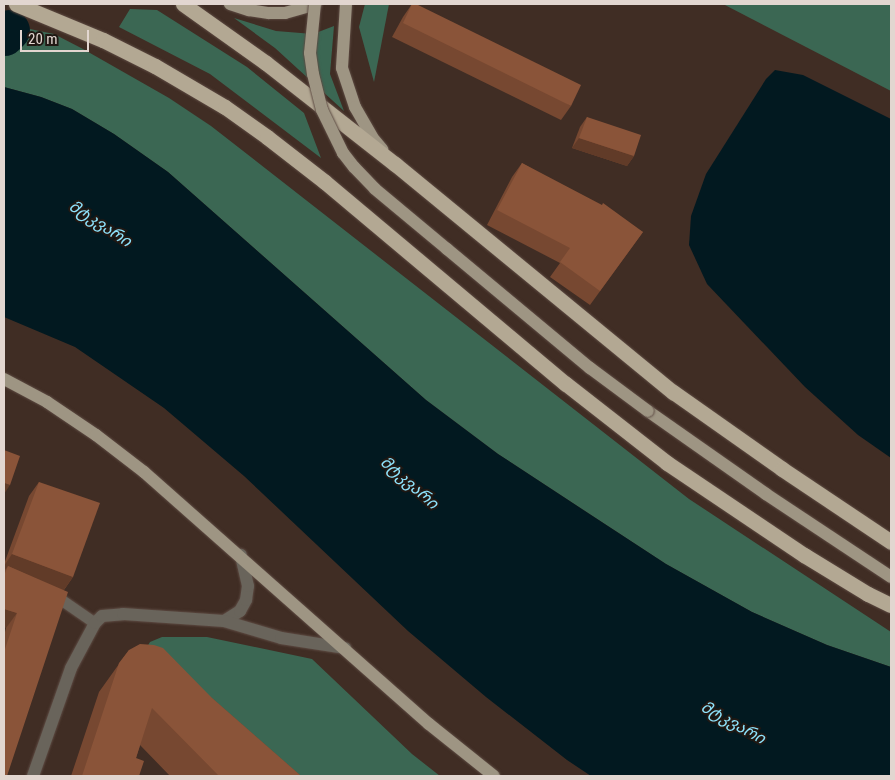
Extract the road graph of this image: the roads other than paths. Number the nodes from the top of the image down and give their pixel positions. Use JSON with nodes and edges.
{"nodes":[{"id":1,"x":16,"y":4,"type":"edge"},
{"id":2,"x":184,"y":4,"type":"edge"},
{"id":3,"x":230,"y":4,"type":"edge"},
{"id":4,"x":315,"y":4,"type":"edge"},
{"id":5,"x":346,"y":4,"type":"edge"},
{"id":6,"x":395,"y":164,"type":"junction"},
{"id":7,"x":4,"y":379,"type":"edge"},
{"id":8,"x":891,"y":542,"type":"edge"},
{"id":9,"x":241,"y":555,"type":"junction"},
{"id":10,"x":891,"y":577,"type":"edge"},
{"id":11,"x":38,"y":588,"type":"edge"},
{"id":12,"x":891,"y":605,"type":"edge"},
{"id":13,"x":224,"y":621,"type":"junction"},
{"id":14,"x":95,"y":623,"type":"junction"},
{"id":15,"x":344,"y":648,"type":"junction"},
{"id":16,"x":34,"y":776,"type":"edge"},
{"id":17,"x":494,"y":776,"type":"edge"}],
"edges":[{"from":1,"to":12,"type":"highway"},
{"from":2,"to":6,"type":"highway"},
{"from":3,"to":4,"type":"main road"},
{"from":4,"to":10,"type":"main road","bridge":true},
{"from":5,"to":6,"type":"main road"},
{"from":6,"to":8,"type":"highway"},
{"from":7,"to":9,"type":"main road"},
{"from":9,"to":13,"type":"street"},
{"from":9,"to":15,"type":"main road"},
{"from":11,"to":14,"type":"lane"},
{"from":13,"to":14,"type":"street"},
{"from":13,"to":15,"type":"street"},
{"from":14,"to":16,"type":"street"},
{"from":15,"to":17,"type":"main road"}]}
